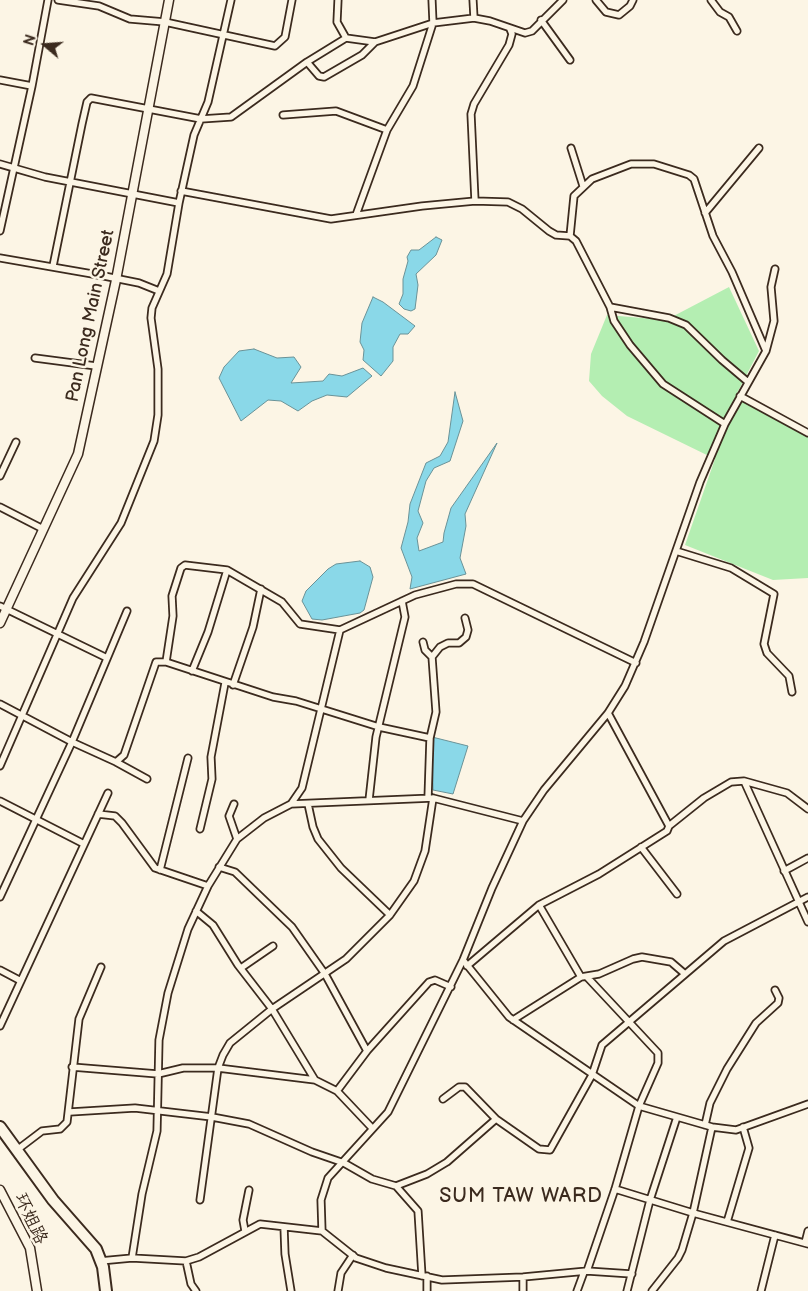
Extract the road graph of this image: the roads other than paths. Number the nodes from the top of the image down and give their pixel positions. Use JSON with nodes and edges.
{"nodes":[{"id":1,"x":48,"y":0,"type":"edge"},
{"id":2,"x":58,"y":0,"type":"edge"},
{"id":3,"x":169,"y":0,"type":"edge"},
{"id":4,"x":231,"y":0,"type":"edge"},
{"id":5,"x":292,"y":0,"type":"edge"},
{"id":6,"x":338,"y":0,"type":"edge"},
{"id":7,"x":432,"y":0,"type":"edge"},
{"id":8,"x":473,"y":0,"type":"edge"},
{"id":9,"x":596,"y":0,"type":"edge"},
{"id":10,"x":633,"y":0,"type":"edge"},
{"id":11,"x":711,"y":0,"type":"edge"},
{"id":12,"x":561,"y":1,"type":"edge"},
{"id":13,"x":474,"y":18,"type":"junction"},
{"id":14,"x":541,"y":20,"type":"junction"},
{"id":15,"x":165,"y":22,"type":"junction"},
{"id":16,"x":433,"y":23,"type":"junction"},
{"id":17,"x":510,"y":29,"type":"junction"},
{"id":18,"x":737,"y":31,"type":"dead end"},
{"id":19,"x":224,"y":34,"type":"junction"},
{"id":20,"x":346,"y":38,"type":"junction"},
{"id":21,"x":375,"y":42,"type":"junction"},
{"id":22,"x":570,"y":60,"type":"dead end"},
{"id":23,"x":307,"y":62,"type":"junction"},
{"id":24,"x":0,"y":80,"type":"edge"},
{"id":25,"x":32,"y":86,"type":"junction"},
{"id":26,"x":148,"y":109,"type":"junction"},
{"id":27,"x":283,"y":115,"type":"dead end"},
{"id":28,"x":201,"y":119,"type":"junction"},
{"id":29,"x":387,"y":130,"type":"junction"},
{"id":30,"x":571,"y":148,"type":"dead end"},
{"id":31,"x":759,"y":148,"type":"dead end"},
{"id":32,"x":0,"y":164,"type":"edge"},
{"id":33,"x":14,"y":169,"type":"junction"},
{"id":34,"x":72,"y":181,"type":"junction"},
{"id":35,"x":583,"y":186,"type":"junction"},
{"id":36,"x":181,"y":191,"type":"junction"},
{"id":37,"x":130,"y":195,"type":"junction"},
{"id":38,"x":475,"y":201,"type":"junction"},
{"id":39,"x":179,"y":203,"type":"junction"},
{"id":40,"x":705,"y":213,"type":"junction"},
{"id":41,"x":356,"y":215,"type":"junction"},
{"id":42,"x":0,"y":231,"type":"edge"},
{"id":43,"x":570,"y":236,"type":"junction"},
{"id":44,"x":0,"y":258,"type":"edge"},
{"id":45,"x":53,"y":266,"type":"junction"},
{"id":46,"x":775,"y":269,"type":"dead end"},
{"id":47,"x":116,"y":280,"type":"junction"},
{"id":48,"x":159,"y":291,"type":"junction"},
{"id":49,"x":610,"y":307,"type":"junction"},
{"id":50,"x":766,"y":351,"type":"junction"},
{"id":51,"x":35,"y":358,"type":"dead end"},
{"id":52,"x":96,"y":366,"type":"junction"},
{"id":53,"x":748,"y":382,"type":"junction"},
{"id":54,"x":740,"y":396,"type":"junction"},
{"id":55,"x":725,"y":424,"type":"junction"},
{"id":56,"x":808,"y":433,"type":"edge"},
{"id":57,"x":16,"y":442,"type":"dead end"},
{"id":58,"x":0,"y":476,"type":"edge"},
{"id":59,"x":0,"y":507,"type":"edge"},
{"id":60,"x":43,"y":529,"type":"junction"},
{"id":61,"x":676,"y":551,"type":"junction"},
{"id":62,"x":227,"y":570,"type":"junction"},
{"id":63,"x":261,"y":590,"type":"junction"},
{"id":64,"x":402,"y":601,"type":"junction"},
{"id":65,"x":3,"y":608,"type":"edge"},
{"id":66,"x":127,"y":611,"type":"dead end"},
{"id":67,"x":465,"y":618,"type":"dead end"},
{"id":68,"x":0,"y":623,"type":"edge"},
{"id":69,"x":340,"y":630,"type":"junction"},
{"id":70,"x":58,"y":635,"type":"junction"},
{"id":71,"x":423,"y":642,"type":"dead end"},
{"id":72,"x":432,"y":657,"type":"junction"},
{"id":73,"x":107,"y":658,"type":"junction"},
{"id":74,"x":166,"y":662,"type":"junction"},
{"id":75,"x":636,"y":663,"type":"junction"},
{"id":76,"x":192,"y":671,"type":"junction"},
{"id":77,"x":225,"y":683,"type":"junction"},
{"id":78,"x":233,"y":685,"type":"junction"},
{"id":79,"x":792,"y":692,"type":"dead end"},
{"id":80,"x":0,"y":704,"type":"edge"},
{"id":81,"x":321,"y":708,"type":"junction"},
{"id":82,"x":608,"y":713,"type":"junction"},
{"id":83,"x":22,"y":715,"type":"junction"},
{"id":84,"x":379,"y":727,"type":"junction"},
{"id":85,"x":430,"y":738,"type":"junction"},
{"id":86,"x":72,"y":742,"type":"junction"},
{"id":87,"x":188,"y":758,"type":"dead end"},
{"id":88,"x":116,"y":762,"type":"junction"},
{"id":89,"x":0,"y":766,"type":"edge"},
{"id":90,"x":147,"y":779,"type":"dead end"},
{"id":91,"x":744,"y":781,"type":"junction"},
{"id":92,"x":108,"y":792,"type":"dead end"},
{"id":93,"x":431,"y":798,"type":"junction"},
{"id":94,"x":368,"y":800,"type":"junction"},
{"id":95,"x":0,"y":801,"type":"edge"},
{"id":96,"x":234,"y":804,"type":"dead end"},
{"id":97,"x":291,"y":804,"type":"junction"},
{"id":98,"x":308,"y":804,"type":"junction"},
{"id":99,"x":808,"y":809,"type":"edge"},
{"id":100,"x":98,"y":814,"type":"junction"},
{"id":101,"x":36,"y":819,"type":"junction"},
{"id":102,"x":523,"y":821,"type":"junction"},
{"id":103,"x":669,"y":826,"type":"junction"},
{"id":104,"x":200,"y":829,"type":"dead end"},
{"id":105,"x":237,"y":839,"type":"junction"},
{"id":106,"x":84,"y":844,"type":"junction"},
{"id":107,"x":641,"y":848,"type":"junction"},
{"id":108,"x":808,"y":858,"type":"edge"},
{"id":109,"x":219,"y":867,"type":"junction"},
{"id":110,"x":160,"y":870,"type":"junction"},
{"id":111,"x":784,"y":871,"type":"junction"},
{"id":112,"x":208,"y":886,"type":"junction"},
{"id":113,"x":677,"y":894,"type":"dead end"},
{"id":114,"x":0,"y":897,"type":"edge"},
{"id":115,"x":808,"y":897,"type":"edge"},
{"id":116,"x":798,"y":902,"type":"junction"},
{"id":117,"x":539,"y":905,"type":"junction"},
{"id":118,"x":196,"y":911,"type":"junction"},
{"id":119,"x":390,"y":915,"type":"junction"},
{"id":120,"x":808,"y":922,"type":"edge"},
{"id":121,"x":273,"y":946,"type":"dead end"},
{"id":122,"x":465,"y":963,"type":"junction"},
{"id":123,"x":101,"y":967,"type":"dead end"},
{"id":124,"x":241,"y":968,"type":"junction"},
{"id":125,"x":0,"y":970,"type":"edge"},
{"id":126,"x":325,"y":974,"type":"junction"},
{"id":127,"x":685,"y":974,"type":"junction"},
{"id":128,"x":584,"y":977,"type":"junction"},
{"id":129,"x":21,"y":981,"type":"junction"},
{"id":130,"x":451,"y":987,"type":"junction"},
{"id":131,"x":775,"y":990,"type":"dead end"},
{"id":132,"x":272,"y":1009,"type":"junction"},
{"id":133,"x":513,"y":1020,"type":"junction"},
{"id":134,"x":628,"y":1022,"type":"junction"},
{"id":135,"x":0,"y":1026,"type":"edge"},
{"id":136,"x":367,"y":1051,"type":"junction"},
{"id":137,"x":72,"y":1067,"type":"junction"},
{"id":138,"x":218,"y":1068,"type":"junction"},
{"id":139,"x":158,"y":1074,"type":"junction"},
{"id":140,"x":592,"y":1075,"type":"junction"},
{"id":141,"x":315,"y":1080,"type":"junction"},
{"id":142,"x":337,"y":1091,"type":"junction"},
{"id":143,"x":443,"y":1099,"type":"dead end"},
{"id":144,"x":808,"y":1104,"type":"edge"},
{"id":145,"x":639,"y":1106,"type":"junction"},
{"id":146,"x":70,"y":1112,"type":"junction"},
{"id":147,"x":157,"y":1112,"type":"junction"},
{"id":148,"x":676,"y":1116,"type":"junction"},
{"id":149,"x":212,"y":1117,"type":"junction"},
{"id":150,"x":496,"y":1119,"type":"junction"},
{"id":151,"x":704,"y":1125,"type":"junction"},
{"id":152,"x":0,"y":1127,"type":"edge"},
{"id":153,"x":712,"y":1127,"type":"junction"},
{"id":154,"x":743,"y":1127,"type":"junction"},
{"id":155,"x":372,"y":1128,"type":"junction"},
{"id":156,"x":17,"y":1150,"type":"junction"},
{"id":157,"x":344,"y":1163,"type":"junction"},
{"id":158,"x":396,"y":1186,"type":"junction"},
{"id":159,"x":615,"y":1189,"type":"junction"},
{"id":160,"x":0,"y":1190,"type":"edge"},
{"id":161,"x":249,"y":1190,"type":"dead end"},
{"id":162,"x":200,"y":1200,"type":"dead end"},
{"id":163,"x":650,"y":1200,"type":"junction"},
{"id":164,"x":693,"y":1213,"type":"junction"},
{"id":165,"x":728,"y":1222,"type":"junction"},
{"id":166,"x":284,"y":1227,"type":"junction"},
{"id":167,"x":246,"y":1231,"type":"junction"},
{"id":168,"x":322,"y":1231,"type":"junction"},
{"id":169,"x":808,"y":1231,"type":"edge"},
{"id":170,"x":775,"y":1236,"type":"junction"},
{"id":171,"x":806,"y":1244,"type":"edge"},
{"id":172,"x":352,"y":1255,"type":"junction"},
{"id":173,"x":132,"y":1258,"type":"junction"},
{"id":174,"x":100,"y":1260,"type":"junction"},
{"id":175,"x":186,"y":1261,"type":"junction"},
{"id":176,"x":586,"y":1271,"type":"junction"},
{"id":177,"x":632,"y":1274,"type":"junction"},
{"id":178,"x":425,"y":1276,"type":"junction"},
{"id":179,"x":523,"y":1277,"type":"junction"},
{"id":180,"x":37,"y":1291,"type":"edge"},
{"id":181,"x":106,"y":1291,"type":"edge"},
{"id":182,"x":196,"y":1291,"type":"edge"},
{"id":183,"x":291,"y":1291,"type":"edge"},
{"id":184,"x":338,"y":1291,"type":"edge"},
{"id":185,"x":427,"y":1291,"type":"edge"},
{"id":186,"x":523,"y":1291,"type":"edge"},
{"id":187,"x":577,"y":1291,"type":"edge"},
{"id":188,"x":628,"y":1291,"type":"edge"},
{"id":189,"x":652,"y":1291,"type":"edge"},
{"id":190,"x":761,"y":1291,"type":"edge"}],
"edges":[{"from":1,"to":25,"type":"street"},
{"from":2,"to":15,"type":"street"},
{"from":3,"to":15,"type":"street","name":"Pan Long Main Street"},
{"from":4,"to":19,"type":"street"},
{"from":5,"to":19,"type":"street"},
{"from":6,"to":20,"type":"street"},
{"from":7,"to":16,"type":"street"},
{"from":8,"to":13,"type":"street"},
{"from":9,"to":10,"type":"street"},
{"from":11,"to":18,"type":"street"},
{"from":12,"to":14,"type":"street"},
{"from":13,"to":16,"type":"street"},
{"from":13,"to":17,"type":"street"},
{"from":14,"to":17,"type":"street"},
{"from":14,"to":22,"type":"street"},
{"from":15,"to":19,"type":"street"},
{"from":15,"to":26,"type":"street","name":"Pan Long Main Street"},
{"from":16,"to":21,"type":"street"},
{"from":16,"to":29,"type":"street"},
{"from":17,"to":38,"type":"street"},
{"from":19,"to":28,"type":"street"},
{"from":20,"to":21,"type":"street"},
{"from":20,"to":23,"type":"street"},
{"from":21,"to":23,"type":"street"},
{"from":23,"to":28,"type":"street"},
{"from":24,"to":25,"type":"street"},
{"from":25,"to":33,"type":"street"},
{"from":26,"to":28,"type":"street"},
{"from":26,"to":34,"type":"street"},
{"from":26,"to":37,"type":"street","name":"Pan Long Main Street"},
{"from":27,"to":29,"type":"street"},
{"from":28,"to":36,"type":"street"},
{"from":29,"to":41,"type":"street"},
{"from":30,"to":35,"type":"street"},
{"from":31,"to":40,"type":"street"},
{"from":32,"to":33,"type":"street"},
{"from":33,"to":34,"type":"street"},
{"from":33,"to":42,"type":"street"},
{"from":34,"to":37,"type":"street"},
{"from":34,"to":45,"type":"street"},
{"from":35,"to":40,"type":"street"},
{"from":35,"to":43,"type":"street"},
{"from":36,"to":39,"type":"street"},
{"from":36,"to":41,"type":"street"},
{"from":37,"to":39,"type":"street"},
{"from":37,"to":47,"type":"street","name":"Pan Long Main Street"},
{"from":38,"to":41,"type":"street"},
{"from":38,"to":43,"type":"street"},
{"from":39,"to":48,"type":"street"},
{"from":40,"to":50,"type":"street"},
{"from":43,"to":49,"type":"street"},
{"from":44,"to":45,"type":"street"},
{"from":45,"to":47,"type":"street"},
{"from":46,"to":50,"type":"street"},
{"from":47,"to":48,"type":"street"},
{"from":47,"to":52,"type":"street","name":"Pan Long Main Street"},
{"from":48,"to":70,"type":"street"},
{"from":49,"to":53,"type":"street"},
{"from":49,"to":55,"type":"street"},
{"from":50,"to":53,"type":"street"},
{"from":51,"to":52,"type":"street"},
{"from":52,"to":60,"type":"street","name":"Pan Long Main Street"},
{"from":53,"to":54,"type":"street"},
{"from":54,"to":55,"type":"street"},
{"from":54,"to":56,"type":"street"},
{"from":55,"to":61,"type":"street"},
{"from":57,"to":58,"type":"street"},
{"from":59,"to":60,"type":"street"},
{"from":60,"to":65,"type":"street","name":"Pan Long Main Street"},
{"from":61,"to":75,"type":"street"},
{"from":61,"to":79,"type":"street"},
{"from":62,"to":63,"type":"street"},
{"from":62,"to":74,"type":"street"},
{"from":62,"to":76,"type":"street"},
{"from":63,"to":69,"type":"street"},
{"from":63,"to":78,"type":"street"},
{"from":64,"to":69,"type":"street"},
{"from":64,"to":75,"type":"street"},
{"from":64,"to":84,"type":"street"},
{"from":65,"to":68,"type":"street","name":"Pan Long Main Street"},
{"from":65,"to":70,"type":"street"},
{"from":66,"to":73,"type":"street"},
{"from":67,"to":72,"type":"street"},
{"from":69,"to":81,"type":"street"},
{"from":70,"to":73,"type":"street"},
{"from":70,"to":83,"type":"street"},
{"from":71,"to":72,"type":"street"},
{"from":72,"to":85,"type":"street"},
{"from":73,"to":86,"type":"street"},
{"from":74,"to":76,"type":"street"},
{"from":74,"to":88,"type":"street"},
{"from":75,"to":82,"type":"street"},
{"from":76,"to":77,"type":"street"},
{"from":77,"to":78,"type":"street"},
{"from":77,"to":104,"type":"street"},
{"from":78,"to":81,"type":"street"},
{"from":80,"to":83,"type":"street"},
{"from":81,"to":84,"type":"street"},
{"from":81,"to":97,"type":"street"},
{"from":82,"to":102,"type":"street"},
{"from":82,"to":103,"type":"street"},
{"from":83,"to":86,"type":"street"},
{"from":83,"to":89,"type":"street"},
{"from":84,"to":85,"type":"street"},
{"from":84,"to":94,"type":"street"},
{"from":85,"to":93,"type":"street"},
{"from":86,"to":88,"type":"street"},
{"from":86,"to":101,"type":"street"},
{"from":87,"to":110,"type":"street"},
{"from":88,"to":90,"type":"street"},
{"from":91,"to":99,"type":"street"},
{"from":91,"to":103,"type":"street"},
{"from":91,"to":111,"type":"street"},
{"from":92,"to":100,"type":"street"},
{"from":93,"to":94,"type":"street"},
{"from":93,"to":102,"type":"street"},
{"from":93,"to":119,"type":"street"},
{"from":94,"to":98,"type":"street"},
{"from":95,"to":101,"type":"street"},
{"from":96,"to":105,"type":"street"},
{"from":97,"to":98,"type":"street"},
{"from":97,"to":105,"type":"street"},
{"from":98,"to":119,"type":"street"},
{"from":100,"to":106,"type":"street"},
{"from":100,"to":110,"type":"street"},
{"from":101,"to":106,"type":"street"},
{"from":101,"to":114,"type":"street"},
{"from":102,"to":122,"type":"street"},
{"from":103,"to":107,"type":"street"},
{"from":105,"to":109,"type":"street"},
{"from":106,"to":129,"type":"street"},
{"from":107,"to":113,"type":"street"},
{"from":107,"to":117,"type":"street"},
{"from":108,"to":111,"type":"street"},
{"from":109,"to":112,"type":"street"},
{"from":109,"to":126,"type":"street"},
{"from":110,"to":112,"type":"street"},
{"from":111,"to":116,"type":"street"},
{"from":112,"to":118,"type":"street"},
{"from":115,"to":116,"type":"street"},
{"from":116,"to":120,"type":"street"},
{"from":116,"to":127,"type":"street"},
{"from":117,"to":122,"type":"street"},
{"from":117,"to":128,"type":"street"},
{"from":118,"to":124,"type":"street"},
{"from":118,"to":139,"type":"street"},
{"from":119,"to":126,"type":"street"},
{"from":121,"to":124,"type":"street"},
{"from":122,"to":130,"type":"street"},
{"from":122,"to":133,"type":"street"},
{"from":123,"to":137,"type":"street"},
{"from":124,"to":132,"type":"street"},
{"from":125,"to":129,"type":"street"},
{"from":126,"to":132,"type":"street"},
{"from":126,"to":136,"type":"street"},
{"from":127,"to":128,"type":"street"},
{"from":127,"to":134,"type":"street"},
{"from":128,"to":133,"type":"street"},
{"from":128,"to":134,"type":"street"},
{"from":129,"to":135,"type":"street"},
{"from":130,"to":136,"type":"street"},
{"from":130,"to":155,"type":"street"},
{"from":131,"to":151,"type":"street"},
{"from":132,"to":138,"type":"street"},
{"from":132,"to":141,"type":"street"},
{"from":133,"to":140,"type":"street"},
{"from":134,"to":140,"type":"street"},
{"from":134,"to":145,"type":"street"},
{"from":136,"to":142,"type":"street"},
{"from":137,"to":139,"type":"street"},
{"from":137,"to":146,"type":"street"},
{"from":138,"to":139,"type":"street"},
{"from":138,"to":141,"type":"street"},
{"from":138,"to":149,"type":"street"},
{"from":139,"to":147,"type":"street"},
{"from":140,"to":145,"type":"street"},
{"from":140,"to":150,"type":"street"},
{"from":141,"to":142,"type":"street"},
{"from":142,"to":155,"type":"street"},
{"from":143,"to":150,"type":"street"},
{"from":144,"to":154,"type":"street"},
{"from":145,"to":148,"type":"street"},
{"from":145,"to":159,"type":"street"},
{"from":146,"to":147,"type":"street"},
{"from":146,"to":156,"type":"street"},
{"from":147,"to":149,"type":"street"},
{"from":147,"to":173,"type":"street"},
{"from":148,"to":151,"type":"street"},
{"from":148,"to":163,"type":"street"},
{"from":149,"to":157,"type":"street"},
{"from":149,"to":162,"type":"street"},
{"from":150,"to":158,"type":"street"},
{"from":151,"to":153,"type":"street"},
{"from":152,"to":156,"type":"highway"},
{"from":153,"to":154,"type":"street"},
{"from":153,"to":164,"type":"street"},
{"from":154,"to":165,"type":"street"},
{"from":155,"to":157,"type":"street"},
{"from":156,"to":174,"type":"highway"},
{"from":157,"to":158,"type":"street"},
{"from":157,"to":168,"type":"street"},
{"from":158,"to":178,"type":"street"},
{"from":159,"to":163,"type":"street"},
{"from":159,"to":176,"type":"street"},
{"from":160,"to":180,"type":"street","name":"环姐路"},
{"from":161,"to":167,"type":"street"},
{"from":163,"to":164,"type":"street"},
{"from":163,"to":177,"type":"street"},
{"from":164,"to":165,"type":"street"},
{"from":164,"to":189,"type":"street"},
{"from":165,"to":170,"type":"street"},
{"from":166,"to":167,"type":"street"},
{"from":166,"to":168,"type":"street"},
{"from":166,"to":183,"type":"street"},
{"from":167,"to":175,"type":"street"},
{"from":168,"to":172,"type":"street"},
{"from":169,"to":171,"type":"street"},
{"from":170,"to":171,"type":"street"},
{"from":170,"to":190,"type":"street"},
{"from":172,"to":178,"type":"street"},
{"from":172,"to":184,"type":"street"},
{"from":173,"to":174,"type":"street"},
{"from":173,"to":175,"type":"street"},
{"from":174,"to":181,"type":"highway"},
{"from":175,"to":182,"type":"street"},
{"from":176,"to":177,"type":"street"},
{"from":176,"to":179,"type":"street"},
{"from":176,"to":187,"type":"street"},
{"from":177,"to":188,"type":"street"},
{"from":178,"to":179,"type":"street"},
{"from":178,"to":185,"type":"street"},
{"from":179,"to":186,"type":"street"}]}
